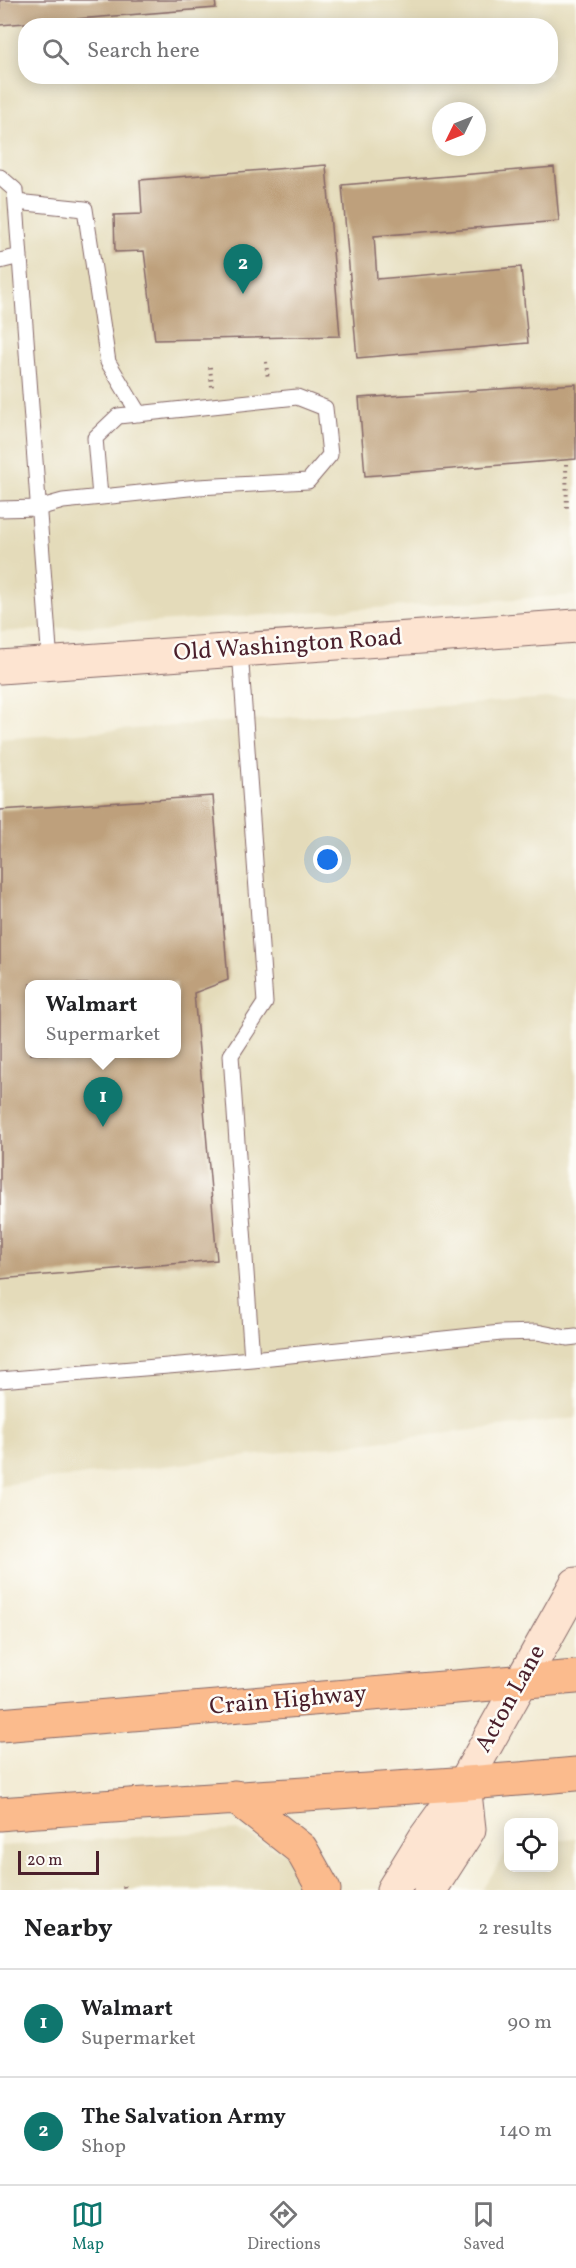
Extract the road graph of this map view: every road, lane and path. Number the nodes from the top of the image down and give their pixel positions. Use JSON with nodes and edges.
{"nodes":[{"id":1,"x":0,"y":177,"type":"edge"},
{"id":2,"x":16,"y":202,"type":"junction"},
{"id":3,"x":20,"y":256,"type":"junction"},
{"id":4,"x":0,"y":261,"type":"edge"},
{"id":5,"x":139,"y":414,"type":"junction"},
{"id":6,"x":566,"y":464,"type":"dead end"},
{"id":7,"x":100,"y":497,"type":"junction"},
{"id":8,"x":38,"y":508,"type":"junction"},
{"id":9,"x":0,"y":509,"type":"edge"},
{"id":10,"x":567,"y":512,"type":"dead end"},
{"id":11,"x":576,"y":626,"type":"edge"},
{"id":12,"x":240,"y":650,"type":"junction"},
{"id":13,"x":50,"y":663,"type":"junction"},
{"id":14,"x":0,"y":667,"type":"edge"},
{"id":15,"x":573,"y":1339,"type":"edge"},
{"id":16,"x":252,"y":1359,"type":"junction"},
{"id":17,"x":0,"y":1380,"type":"edge"},
{"id":18,"x":576,"y":1584,"type":"edge"},
{"id":19,"x":576,"y":1677,"type":"edge"},
{"id":20,"x":520,"y":1682,"type":"junction"},
{"id":21,"x":0,"y":1725,"type":"edge"},
{"id":22,"x":576,"y":1774,"type":"edge"},
{"id":23,"x":464,"y":1784,"type":"junction"},
{"id":24,"x":235,"y":1797,"type":"junction"},
{"id":25,"x":0,"y":1814,"type":"edge"},
{"id":26,"x":324,"y":1890,"type":"edge"},
{"id":27,"x":393,"y":1890,"type":"edge"},
{"id":28,"x":430,"y":1890,"type":"edge"}],
"edges":[{"from":1,"to":2,"type":"lane"},
{"from":2,"to":3,"type":"lane"},
{"from":2,"to":5,"type":"lane"},
{"from":3,"to":4,"type":"lane"},
{"from":3,"to":8,"type":"lane"},
{"from":5,"to":7,"type":"lane"},
{"from":5,"to":7,"type":"lane"},
{"from":6,"to":10,"type":"path"},
{"from":7,"to":8,"type":"lane"},
{"from":8,"to":9,"type":"lane"},
{"from":8,"to":13,"type":"lane"},
{"from":11,"to":12,"type":"main road","name":"Old Washington Road"},
{"from":12,"to":13,"type":"main road","name":"Old Washington Road"},
{"from":12,"to":16,"type":"lane"},
{"from":13,"to":14,"type":"main road","name":"Old Washington Road"},
{"from":15,"to":16,"type":"lane"},
{"from":16,"to":17,"type":"lane"},
{"from":18,"to":20,"type":"main road","name":"Acton Lane"},
{"from":19,"to":20,"type":"highway","name":"Crain Highway"},
{"from":20,"to":21,"type":"highway","name":"Crain Highway"},
{"from":20,"to":23,"type":"main road","name":"Acton Lane"},
{"from":22,"to":23,"type":"highway"},
{"from":23,"to":24,"type":"highway"},
{"from":23,"to":27,"type":"main road","name":"Acton Lane"},
{"from":23,"to":28,"type":"main road"},
{"from":24,"to":25,"type":"highway"},
{"from":24,"to":26,"type":"highway"}]}
